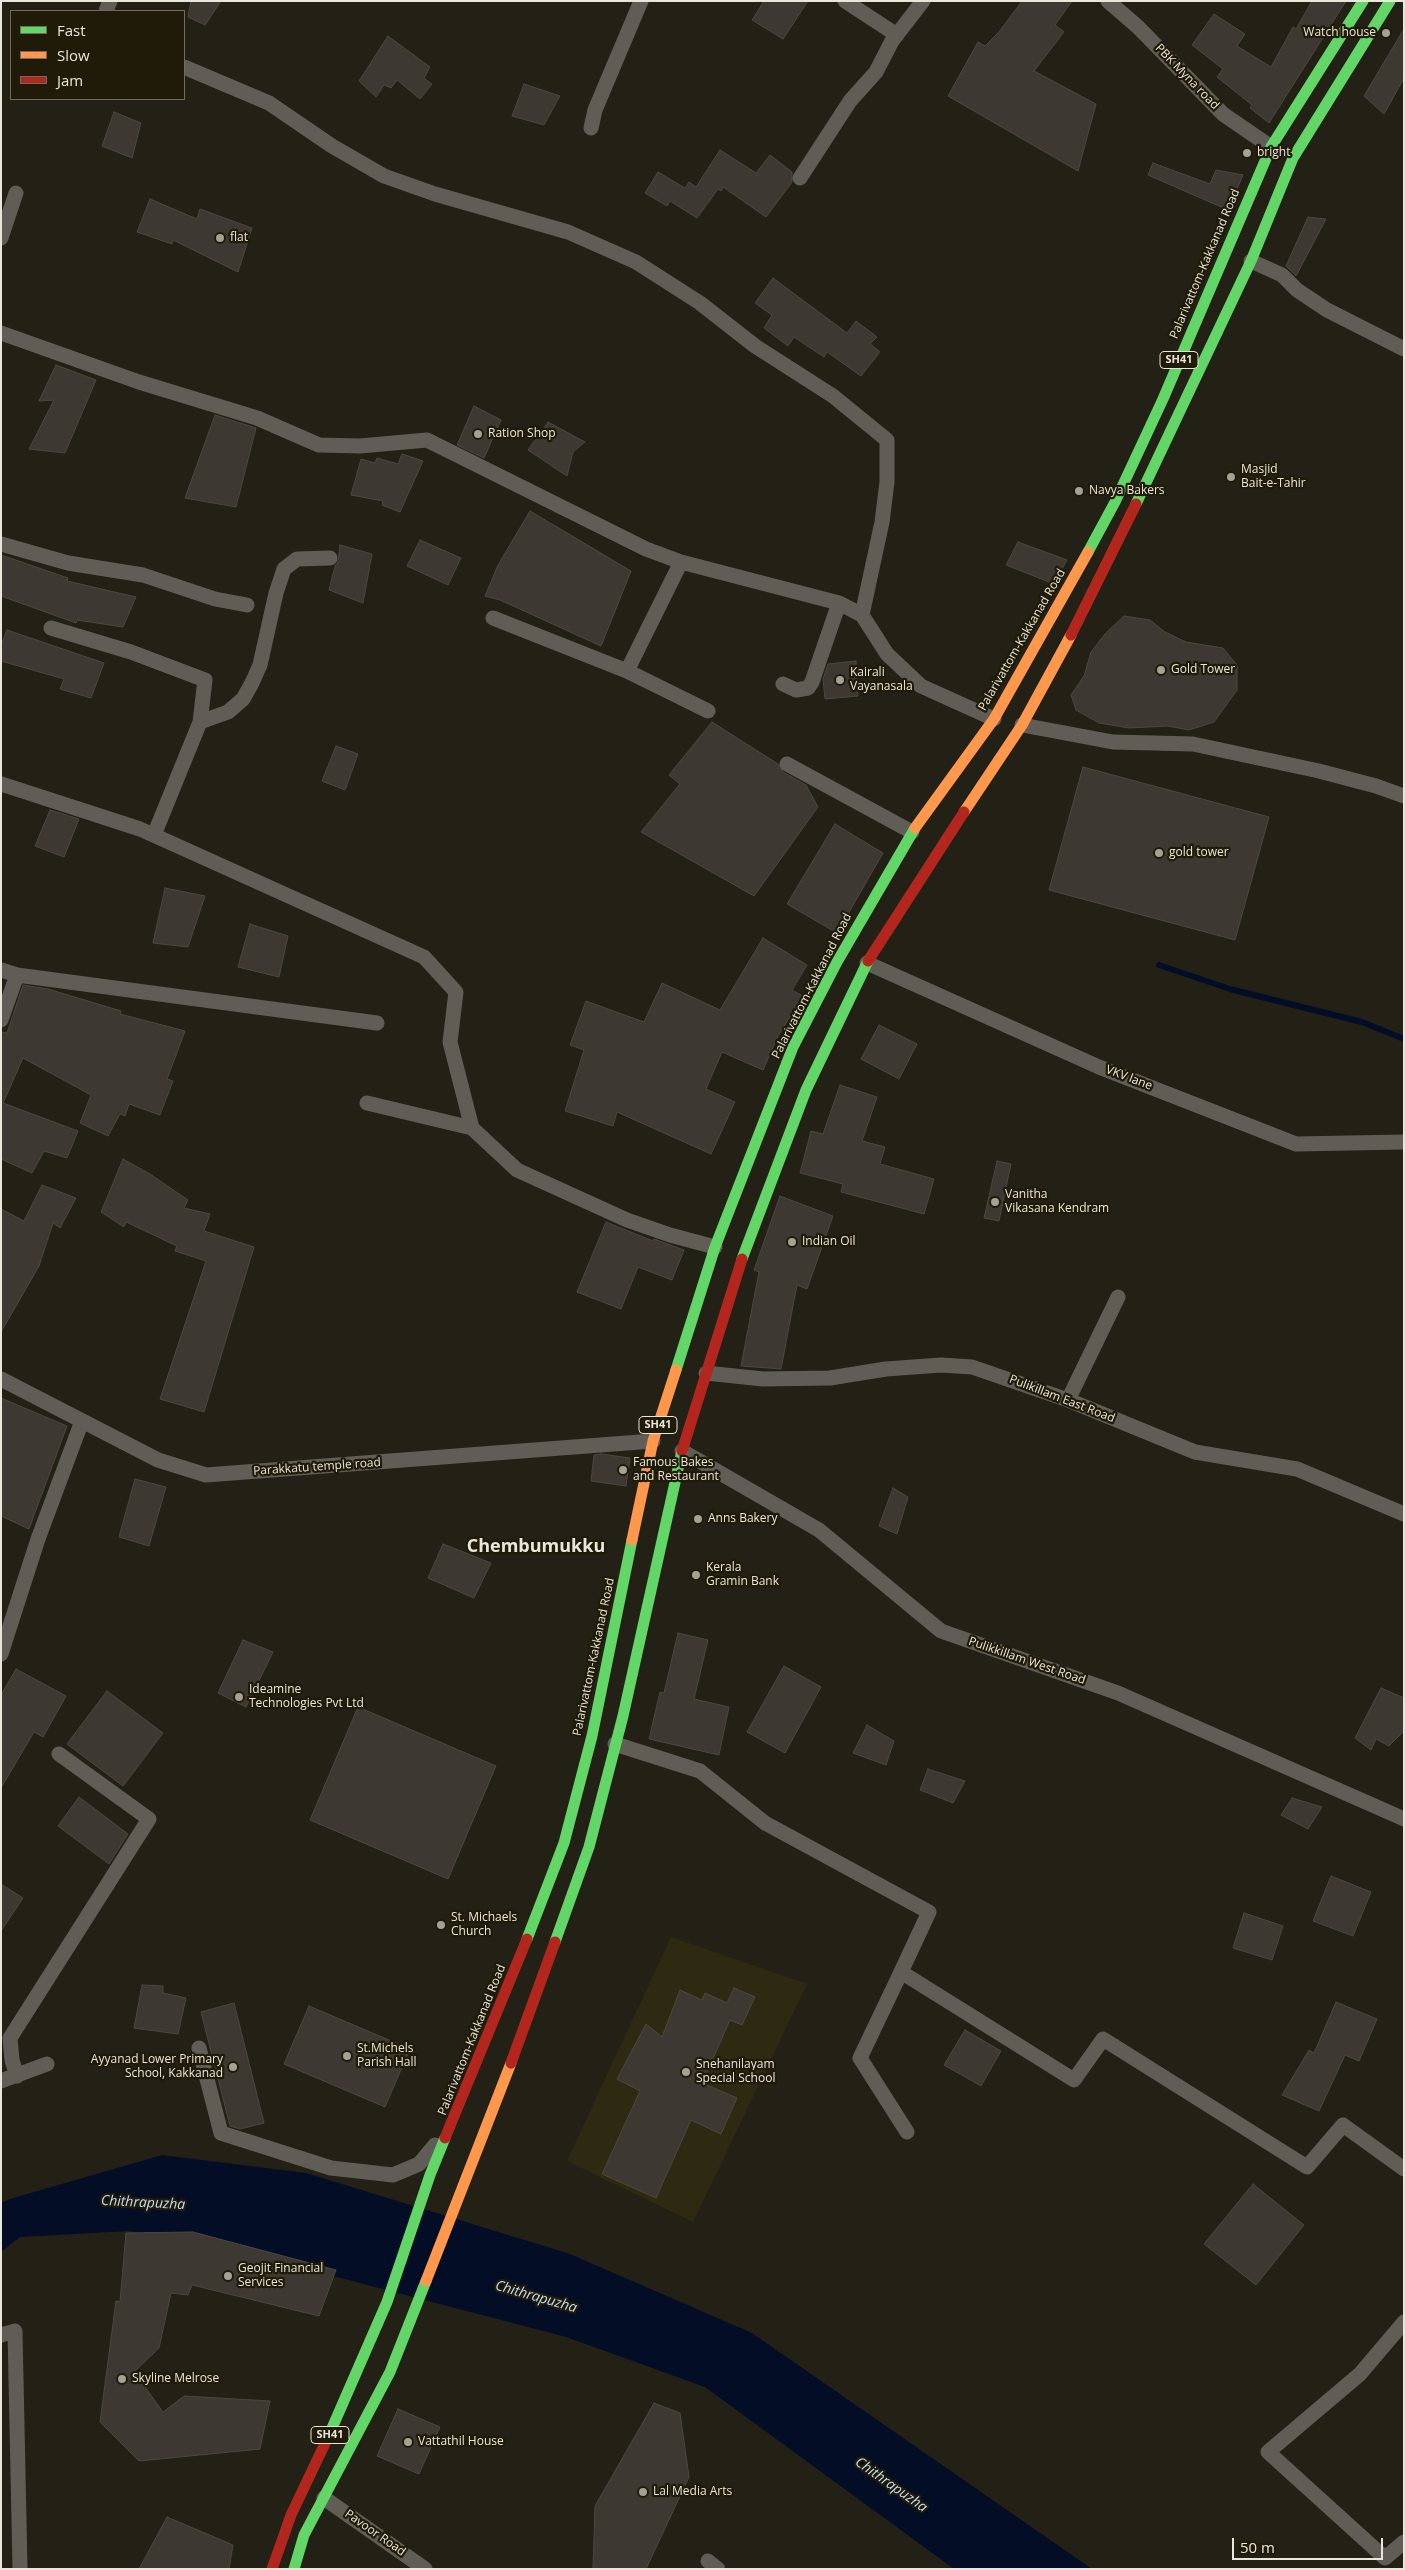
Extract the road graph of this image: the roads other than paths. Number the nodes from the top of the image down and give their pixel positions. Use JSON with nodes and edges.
{"nodes":[{"id":1,"x":641,"y":1,"type":"edge"},
{"id":2,"x":845,"y":1,"type":"edge"},
{"id":3,"x":923,"y":1,"type":"edge"},
{"id":4,"x":1108,"y":1,"type":"edge"},
{"id":5,"x":1363,"y":1,"type":"edge"},
{"id":6,"x":1390,"y":1,"type":"edge"},
{"id":7,"x":898,"y":35,"type":"junction"},
{"id":8,"x":185,"y":66,"type":"edge"},
{"id":9,"x":591,"y":128,"type":"dead end"},
{"id":10,"x":1271,"y":147,"type":"junction"},
{"id":11,"x":800,"y":178,"type":"dead end"},
{"id":12,"x":16,"y":193,"type":"dead end"},
{"id":13,"x":1,"y":238,"type":"edge"},
{"id":14,"x":1251,"y":261,"type":"junction"},
{"id":15,"x":1,"y":333,"type":"edge"},
{"id":16,"x":1404,"y":349,"type":"edge"},
{"id":17,"x":1,"y":544,"type":"edge"},
{"id":18,"x":330,"y":558,"type":"dead end"},
{"id":19,"x":681,"y":562,"type":"junction"},
{"id":20,"x":839,"y":603,"type":"junction"},
{"id":21,"x":247,"y":605,"type":"dead end"},
{"id":22,"x":862,"y":615,"type":"junction"},
{"id":23,"x":493,"y":618,"type":"dead end"},
{"id":24,"x":51,"y":628,"type":"dead end"},
{"id":25,"x":626,"y":671,"type":"junction"},
{"id":26,"x":782,"y":684,"type":"dead end"},
{"id":27,"x":708,"y":711,"type":"dead end"},
{"id":28,"x":994,"y":719,"type":"junction"},
{"id":29,"x":200,"y":722,"type":"junction"},
{"id":30,"x":1022,"y":725,"type":"junction"},
{"id":31,"x":787,"y":764,"type":"dead end"},
{"id":32,"x":1,"y":784,"type":"edge"},
{"id":33,"x":1404,"y":796,"type":"edge"},
{"id":34,"x":912,"y":832,"type":"junction"},
{"id":35,"x":154,"y":835,"type":"junction"},
{"id":36,"x":867,"y":963,"type":"junction"},
{"id":37,"x":1,"y":970,"type":"edge"},
{"id":38,"x":17,"y":975,"type":"junction"},
{"id":39,"x":1,"y":1020,"type":"edge"},
{"id":40,"x":377,"y":1023,"type":"dead end"},
{"id":41,"x":367,"y":1103,"type":"dead end"},
{"id":42,"x":472,"y":1128,"type":"junction"},
{"id":43,"x":1404,"y":1142,"type":"edge"},
{"id":44,"x":744,"y":1212,"type":"junction"},
{"id":45,"x":715,"y":1247,"type":"junction"},
{"id":46,"x":1118,"y":1296,"type":"dead end"},
{"id":47,"x":706,"y":1373,"type":"junction"},
{"id":48,"x":1,"y":1379,"type":"edge"},
{"id":49,"x":1068,"y":1400,"type":"junction"},
{"id":50,"x":82,"y":1420,"type":"junction"},
{"id":51,"x":653,"y":1441,"type":"junction"},
{"id":52,"x":682,"y":1450,"type":"junction"},
{"id":53,"x":1404,"y":1514,"type":"edge"},
{"id":54,"x":1,"y":1654,"type":"edge"},
{"id":55,"x":615,"y":1744,"type":"junction"},
{"id":56,"x":59,"y":1754,"type":"dead end"},
{"id":57,"x":1404,"y":1819,"type":"edge"},
{"id":58,"x":901,"y":1972,"type":"junction"},
{"id":59,"x":8,"y":2029,"type":"edge"},
{"id":60,"x":199,"y":2048,"type":"dead end"},
{"id":61,"x":47,"y":2064,"type":"dead end"},
{"id":62,"x":17,"y":2076,"type":"junction"},
{"id":63,"x":1,"y":2081,"type":"edge"},
{"id":64,"x":453,"y":2124,"type":"junction"},
{"id":65,"x":907,"y":2132,"type":"dead end"},
{"id":66,"x":1404,"y":2169,"type":"edge"},
{"id":67,"x":1404,"y":2322,"type":"edge"},
{"id":68,"x":1,"y":2335,"type":"edge"},
{"id":69,"x":324,"y":2498,"type":"junction"},
{"id":70,"x":1404,"y":2542,"type":"edge"},
{"id":71,"x":20,"y":2569,"type":"edge"},
{"id":72,"x":272,"y":2569,"type":"edge"},
{"id":73,"x":294,"y":2569,"type":"edge"},
{"id":74,"x":425,"y":2569,"type":"edge"}],
"edges":[{"from":1,"to":9,"type":"street"},
{"from":2,"to":7,"type":"street"},
{"from":3,"to":7,"type":"street"},
{"from":4,"to":10,"type":"street","name":"PBK Myna road"},
{"from":5,"to":10,"type":"main road","name":"Palarivattom-Kakkanad Road","number":"SH41"},
{"from":6,"to":14,"type":"main road"},
{"from":7,"to":11,"type":"street"},
{"from":8,"to":22,"type":"street"},
{"from":10,"to":28,"type":"main road","name":"Palarivattom-Kakkanad Road","number":"SH41"},
{"from":12,"to":13,"type":"street"},
{"from":14,"to":16,"type":"street"},
{"from":14,"to":30,"type":"main road"},
{"from":15,"to":19,"type":"street"},
{"from":17,"to":21,"type":"street"},
{"from":18,"to":29,"type":"street"},
{"from":19,"to":20,"type":"street"},
{"from":19,"to":25,"type":"street"},
{"from":20,"to":22,"type":"street"},
{"from":20,"to":26,"type":"street"},
{"from":22,"to":28,"type":"street"},
{"from":23,"to":25,"type":"street"},
{"from":24,"to":29,"type":"street"},
{"from":25,"to":27,"type":"street"},
{"from":28,"to":34,"type":"main road","name":"Palarivattom-Kakkanad Road","number":"SH41"},
{"from":29,"to":35,"type":"street"},
{"from":30,"to":33,"type":"street"},
{"from":30,"to":36,"type":"main road"},
{"from":31,"to":34,"type":"street"},
{"from":32,"to":35,"type":"street"},
{"from":34,"to":44,"type":"main road","name":"Palarivattom-Kakkanad Road","number":"SH41"},
{"from":35,"to":42,"type":"street"},
{"from":36,"to":43,"type":"street","name":"VKV lane"},
{"from":36,"to":44,"type":"main road"},
{"from":37,"to":38,"type":"street"},
{"from":38,"to":39,"type":"street"},
{"from":38,"to":40,"type":"street"},
{"from":41,"to":42,"type":"street"},
{"from":42,"to":45,"type":"street"},
{"from":44,"to":45,"type":"main road","name":"Palarivattom-Kakkanad Road","number":"SH41"},
{"from":44,"to":47,"type":"main road"},
{"from":45,"to":51,"type":"main road","name":"Palarivattom-Kakkanad Road","number":"SH41"},
{"from":46,"to":49,"type":"street"},
{"from":47,"to":49,"type":"street","name":"Pulikillam East Road"},
{"from":47,"to":52,"type":"main road"},
{"from":48,"to":50,"type":"street","name":"Parakkatu temple road"},
{"from":49,"to":53,"type":"street","name":"Pulikillam East Road"},
{"from":50,"to":51,"type":"street","name":"Parakkatu temple road"},
{"from":50,"to":54,"type":"street"},
{"from":51,"to":64,"type":"main road","name":"Palarivattom-Kakkanad Road","number":"SH41"},
{"from":52,"to":55,"type":"main road"},
{"from":52,"to":57,"type":"street","name":"Pulikkillam West Road"},
{"from":55,"to":58,"type":"street"},
{"from":55,"to":69,"type":"main road"},
{"from":56,"to":59,"type":"street"},
{"from":58,"to":65,"type":"street"},
{"from":58,"to":66,"type":"street"},
{"from":59,"to":62,"type":"street"},
{"from":60,"to":64,"type":"street"},
{"from":61,"to":62,"type":"street"},
{"from":62,"to":63,"type":"street"},
{"from":64,"to":72,"type":"main road","name":"Palarivattom-Kakkanad Road","number":"SH41"},
{"from":67,"to":70,"type":"street"},
{"from":68,"to":71,"type":"street"},
{"from":69,"to":73,"type":"main road"},
{"from":69,"to":74,"type":"street","name":"Pavoor Road"}]}
